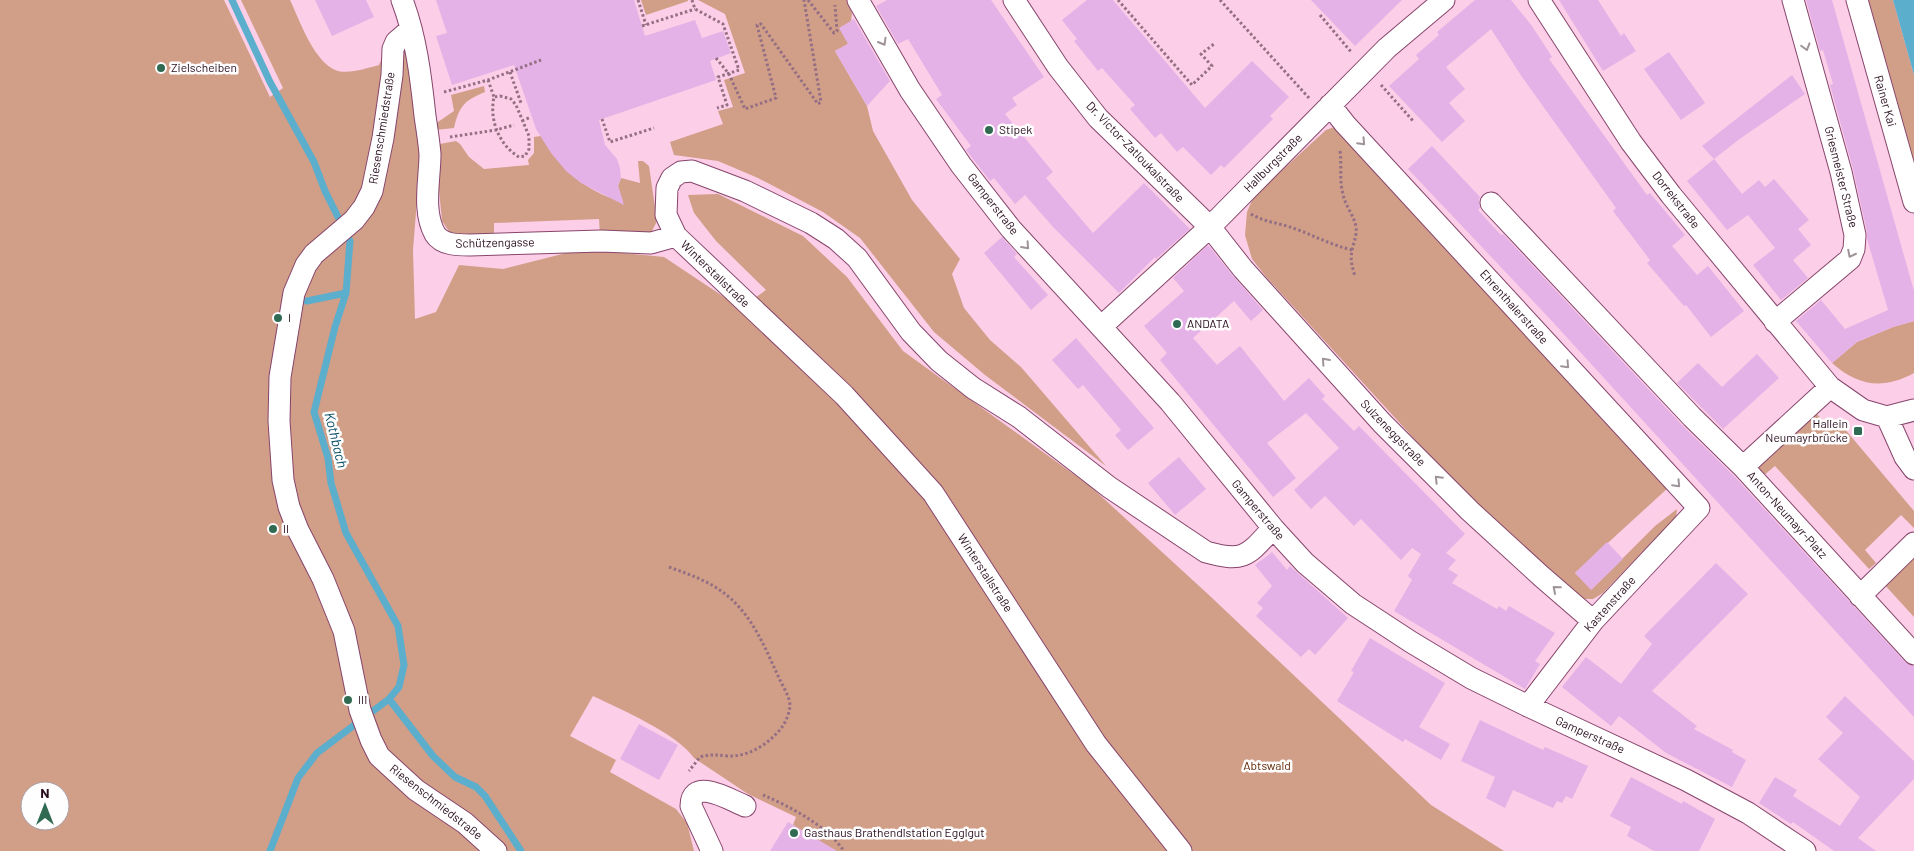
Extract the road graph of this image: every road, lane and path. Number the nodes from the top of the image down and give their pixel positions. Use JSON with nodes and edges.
{"nodes":[{"id":1,"x":402,"y":0,"type":"edge"},
{"id":2,"x":638,"y":0,"type":"edge"},
{"id":3,"x":692,"y":0,"type":"edge"},
{"id":4,"x":804,"y":0,"type":"edge"},
{"id":5,"x":808,"y":0,"type":"edge"},
{"id":6,"x":835,"y":0,"type":"edge"},
{"id":7,"x":858,"y":0,"type":"edge"},
{"id":8,"x":1014,"y":0,"type":"edge"},
{"id":9,"x":1118,"y":0,"type":"edge"},
{"id":10,"x":1220,"y":0,"type":"edge"},
{"id":11,"x":1444,"y":0,"type":"edge"},
{"id":12,"x":1539,"y":0,"type":"edge"},
{"id":13,"x":1793,"y":0,"type":"edge"},
{"id":14,"x":1857,"y":0,"type":"edge"},
{"id":15,"x":695,"y":9,"type":"junction"},
{"id":16,"x":411,"y":29,"type":"junction"},
{"id":17,"x":1214,"y":44,"type":"dead end"},
{"id":18,"x":716,"y":58,"type":"dead end"},
{"id":19,"x":541,"y":60,"type":"dead end"},
{"id":20,"x":510,"y":72,"type":"junction"},
{"id":21,"x":729,"y":74,"type":"junction"},
{"id":22,"x":488,"y":80,"type":"junction"},
{"id":23,"x":494,"y":97,"type":"junction"},
{"id":24,"x":423,"y":98,"type":"junction"},
{"id":25,"x":521,"y":103,"type":"dead end"},
{"id":26,"x":1323,"y":105,"type":"junction"},
{"id":27,"x":717,"y":108,"type":"dead end"},
{"id":28,"x":531,"y":117,"type":"dead end"},
{"id":29,"x":602,"y":119,"type":"dead end"},
{"id":30,"x":522,"y":121,"type":"junction"},
{"id":31,"x":514,"y":125,"type":"dead end"},
{"id":32,"x":654,"y":128,"type":"dead end"},
{"id":33,"x":496,"y":130,"type":"junction"},
{"id":34,"x":455,"y":136,"type":"dead end"},
{"id":35,"x":1339,"y":142,"type":"dead end"},
{"id":36,"x":1914,"y":202,"type":"edge"},
{"id":37,"x":1491,"y":203,"type":"dead end"},
{"id":38,"x":1233,"y":204,"type":"junction"},
{"id":39,"x":1210,"y":227,"type":"junction"},
{"id":40,"x":676,"y":236,"type":"junction"},
{"id":41,"x":1352,"y":250,"type":"junction"},
{"id":42,"x":1355,"y":276,"type":"dead end"},
{"id":43,"x":1776,"y":322,"type":"junction"},
{"id":44,"x":1102,"y":326,"type":"junction"},
{"id":45,"x":1830,"y":387,"type":"junction"},
{"id":46,"x":1914,"y":410,"type":"edge"},
{"id":47,"x":1887,"y":417,"type":"junction"},
{"id":48,"x":1743,"y":467,"type":"junction"},
{"id":49,"x":1914,"y":469,"type":"edge"},
{"id":50,"x":1699,"y":508,"type":"joint"},
{"id":51,"x":1273,"y":528,"type":"junction"},
{"id":52,"x":1914,"y":542,"type":"edge"},
{"id":53,"x":669,"y":567,"type":"dead end"},
{"id":54,"x":1860,"y":596,"type":"junction"},
{"id":55,"x":1593,"y":621,"type":"junction"},
{"id":56,"x":1914,"y":654,"type":"edge"},
{"id":57,"x":1528,"y":706,"type":"junction"},
{"id":58,"x":752,"y":800,"type":"joint"},
{"id":59,"x":691,"y":806,"type":"junction"},
{"id":60,"x":496,"y":851,"type":"edge"},
{"id":61,"x":712,"y":851,"type":"edge"},
{"id":62,"x":844,"y":851,"type":"edge"},
{"id":63,"x":1182,"y":851,"type":"edge"},
{"id":64,"x":1805,"y":851,"type":"edge"}],
"edges":[{"from":1,"to":16,"type":"street","name":"Schützengasse"},
{"from":2,"to":15,"type":"path"},
{"from":3,"to":15,"type":"path"},
{"from":4,"to":21,"type":"path"},
{"from":5,"to":6,"type":"path"},
{"from":7,"to":44,"type":"street","name":"Gamperstraße","one_way":true},
{"from":8,"to":39,"type":"street","name":"Dr. Victor-Zatloukalstraße"},
{"from":9,"to":17,"type":"path"},
{"from":10,"to":26,"type":"path"},
{"from":11,"to":26,"type":"street","name":"Hallburgstraße"},
{"from":12,"to":43,"type":"street","name":"Dorrekstraße"},
{"from":13,"to":43,"type":"street","name":"Griesmeister Straße","one_way":true},
{"from":14,"to":36,"type":"street","name":"Rainer Kai"},
{"from":15,"to":21,"type":"path"},
{"from":16,"to":24,"type":"street","name":"Schützengasse"},
{"from":16,"to":60,"type":"street","name":"Riesenschmiedstraße"},
{"from":18,"to":21,"type":"path"},
{"from":19,"to":20,"type":"path"},
{"from":20,"to":22,"type":"path"},
{"from":20,"to":25,"type":"path"},
{"from":21,"to":27,"type":"path"},
{"from":22,"to":23,"type":"path"},
{"from":22,"to":24,"type":"path"},
{"from":23,"to":30,"type":"path"},
{"from":23,"to":33,"type":"path"},
{"from":24,"to":40,"type":"street","name":"Schützengasse"},
{"from":26,"to":38,"type":"street","name":"Hallburgstraße"},
{"from":26,"to":50,"type":"street","name":"Ehrenthalerstraße","one_way":true},
{"from":28,"to":30,"type":"path"},
{"from":29,"to":32,"type":"path"},
{"from":30,"to":33,"type":"path"},
{"from":31,"to":33,"type":"path"},
{"from":33,"to":34,"type":"path"},
{"from":35,"to":41,"type":"path"},
{"from":37,"to":48,"type":"street"},
{"from":38,"to":39,"type":"street","name":"Hallburgstraße"},
{"from":38,"to":41,"type":"path"},
{"from":39,"to":44,"type":"street","name":"Hallburgstraße"},
{"from":55,"to":39,"type":"street","name":"Sulzeneggstraße","one_way":true},
{"from":40,"to":51,"type":"street","name":"Winterstallstraße"},
{"from":40,"to":63,"type":"street","name":"Winterstallstraße"},
{"from":41,"to":42,"type":"path"},
{"from":43,"to":45,"type":"street","name":"Dorrekstraße"},
{"from":44,"to":51,"type":"street","name":"Gamperstraße"},
{"from":45,"to":47,"type":"street"},
{"from":45,"to":48,"type":"street","name":"Anton-Neumayr-Platz"},
{"from":46,"to":47,"type":"street"},
{"from":47,"to":49,"type":"street"},
{"from":48,"to":54,"type":"street","name":"Anton-Neumayr-Platz"},
{"from":50,"to":55,"type":"street","name":"Kastenstraße"},
{"from":51,"to":57,"type":"street","name":"Gamperstraße"},
{"from":52,"to":54,"type":"street"},
{"from":53,"to":59,"type":"path"},
{"from":54,"to":56,"type":"street","name":"Anton-Neumayr-Platz"},
{"from":55,"to":57,"type":"street","name":"Kastenstraße"},
{"from":57,"to":64,"type":"street","name":"Gamperstraße"},
{"from":58,"to":59,"type":"street"},
{"from":58,"to":62,"type":"path"},
{"from":59,"to":61,"type":"street"}]}
